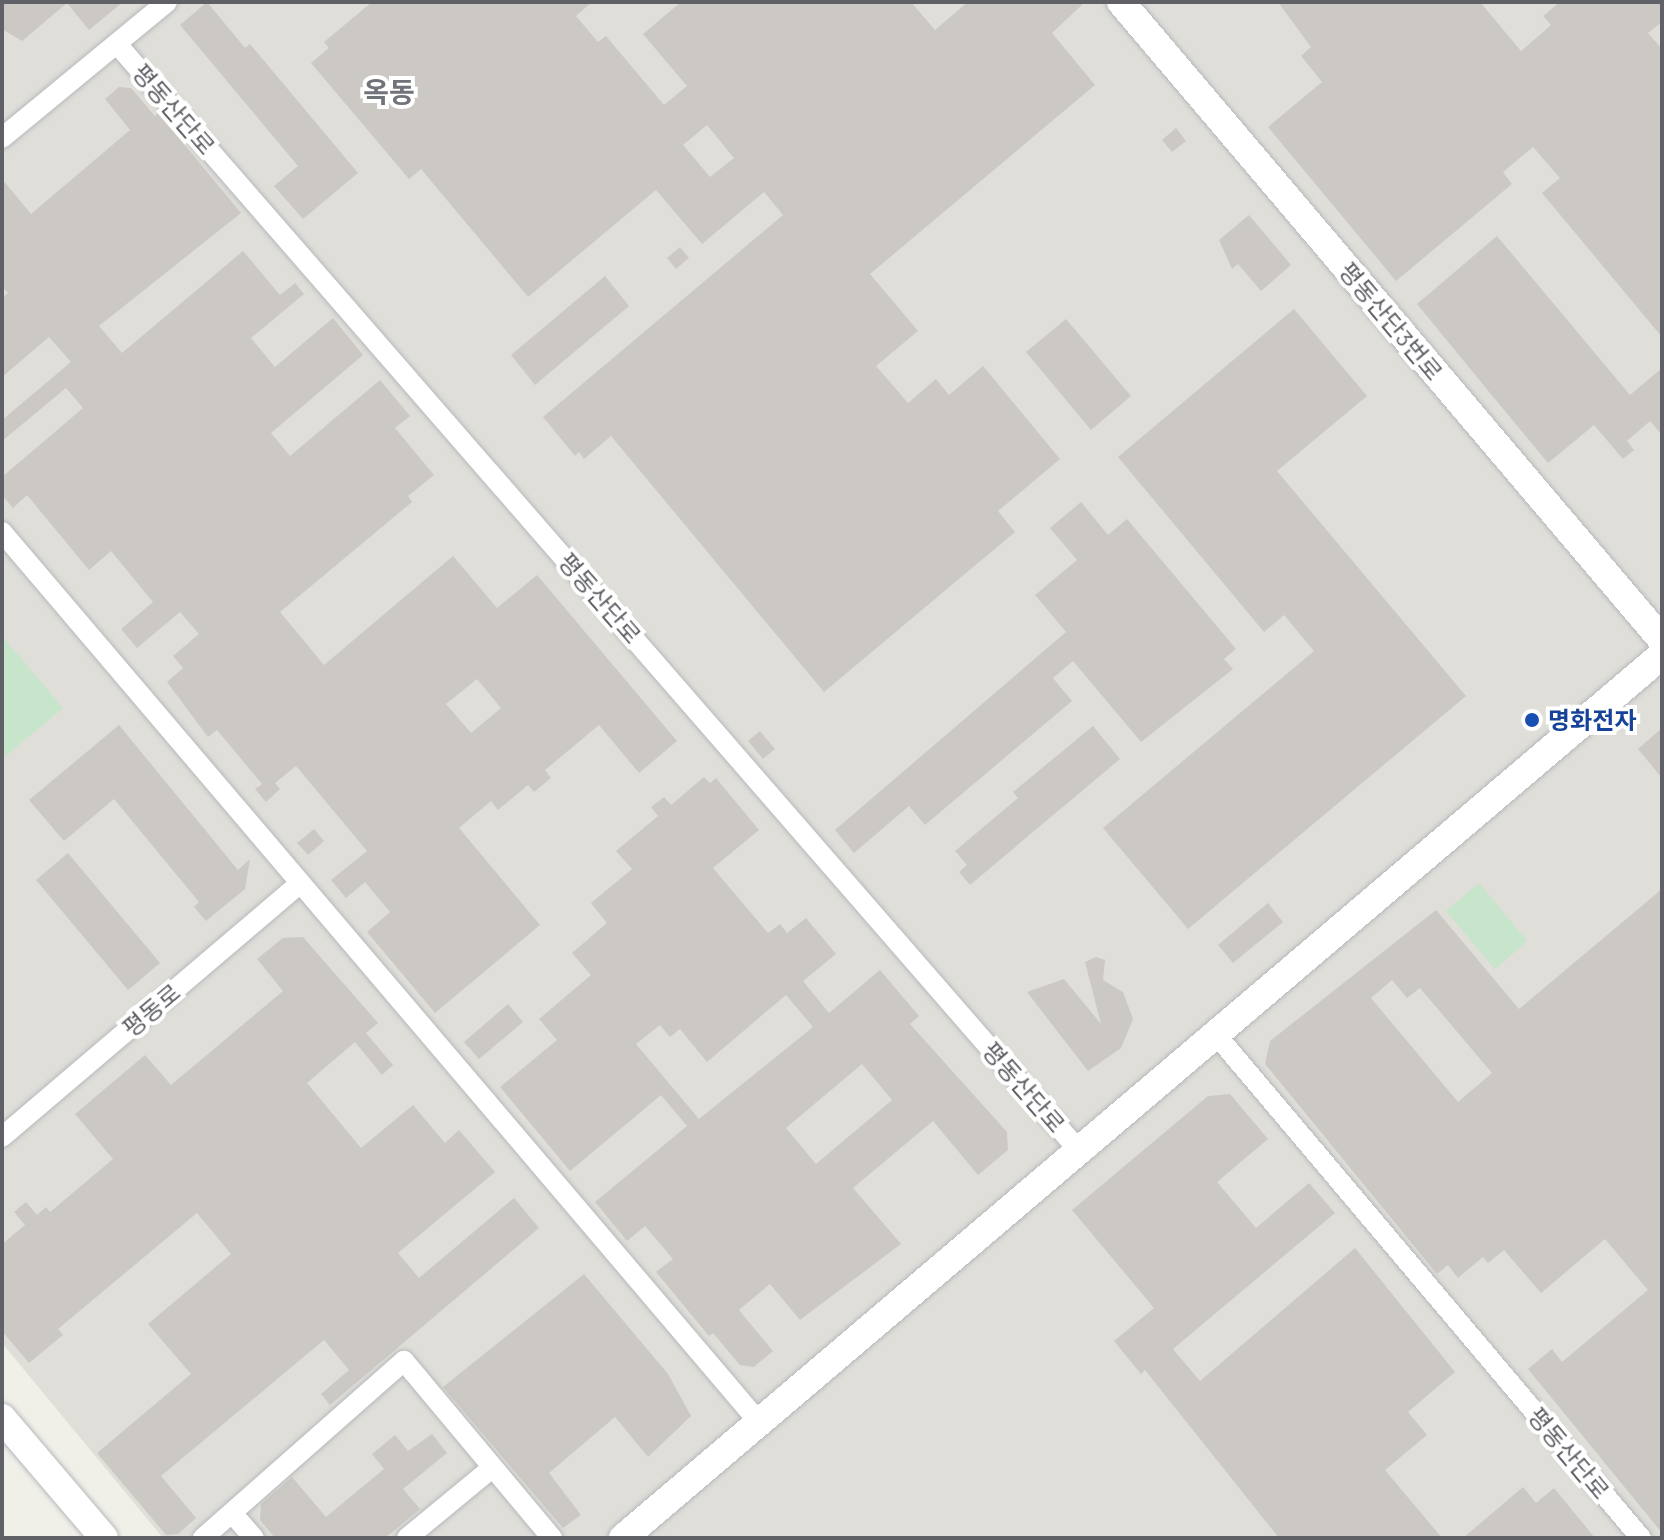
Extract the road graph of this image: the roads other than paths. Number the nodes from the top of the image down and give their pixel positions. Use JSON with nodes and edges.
{"nodes":[{"id":1,"x":167,"y":2,"type":"edge"},
{"id":2,"x":1121,"y":2,"type":"edge"},
{"id":3,"x":117,"y":44,"type":"junction"},
{"id":4,"x":2,"y":138,"type":"edge"},
{"id":5,"x":2,"y":532,"type":"edge"},
{"id":6,"x":1662,"y":640,"type":"edge"},
{"id":7,"x":1662,"y":655,"type":"edge"},
{"id":8,"x":300,"y":883,"type":"junction"},
{"id":9,"x":1218,"y":1037,"type":"junction"},
{"id":10,"x":2,"y":1137,"type":"edge"},
{"id":11,"x":1081,"y":1153,"type":"junction"},
{"id":12,"x":2,"y":1418,"type":"edge"},
{"id":13,"x":759,"y":1422,"type":"junction"},
{"id":14,"x":492,"y":1468,"type":"junction"},
{"id":15,"x":232,"y":1513,"type":"junction"},
{"id":16,"x":104,"y":1538,"type":"edge"},
{"id":17,"x":203,"y":1538,"type":"edge"},
{"id":18,"x":254,"y":1538,"type":"edge"},
{"id":19,"x":407,"y":1538,"type":"edge"},
{"id":20,"x":552,"y":1538,"type":"edge"},
{"id":21,"x":623,"y":1538,"type":"edge"},
{"id":22,"x":1641,"y":1538,"type":"edge"}],
"edges":[{"from":1,"to":3,"type":"street"},
{"from":2,"to":6,"type":"street","name":"평동산단3번로"},
{"from":3,"to":4,"type":"street"},
{"from":3,"to":11,"type":"street","name":"평동산단로"},
{"from":5,"to":8,"type":"street"},
{"from":7,"to":9,"type":"street","name":"평동산단로"},
{"from":8,"to":10,"type":"street","name":"평동로"},
{"from":8,"to":13,"type":"street"},
{"from":9,"to":11,"type":"street","name":"평동산단로"},
{"from":9,"to":22,"type":"street","name":"평동산단로"},
{"from":11,"to":13,"type":"street","name":"평동산단로"},
{"from":12,"to":16,"type":"street"},
{"from":13,"to":21,"type":"street","name":"평동산단로"},
{"from":14,"to":15,"type":"street"},
{"from":14,"to":19,"type":"street"},
{"from":14,"to":20,"type":"street"},
{"from":15,"to":17,"type":"street"},
{"from":15,"to":18,"type":"street"}]}
